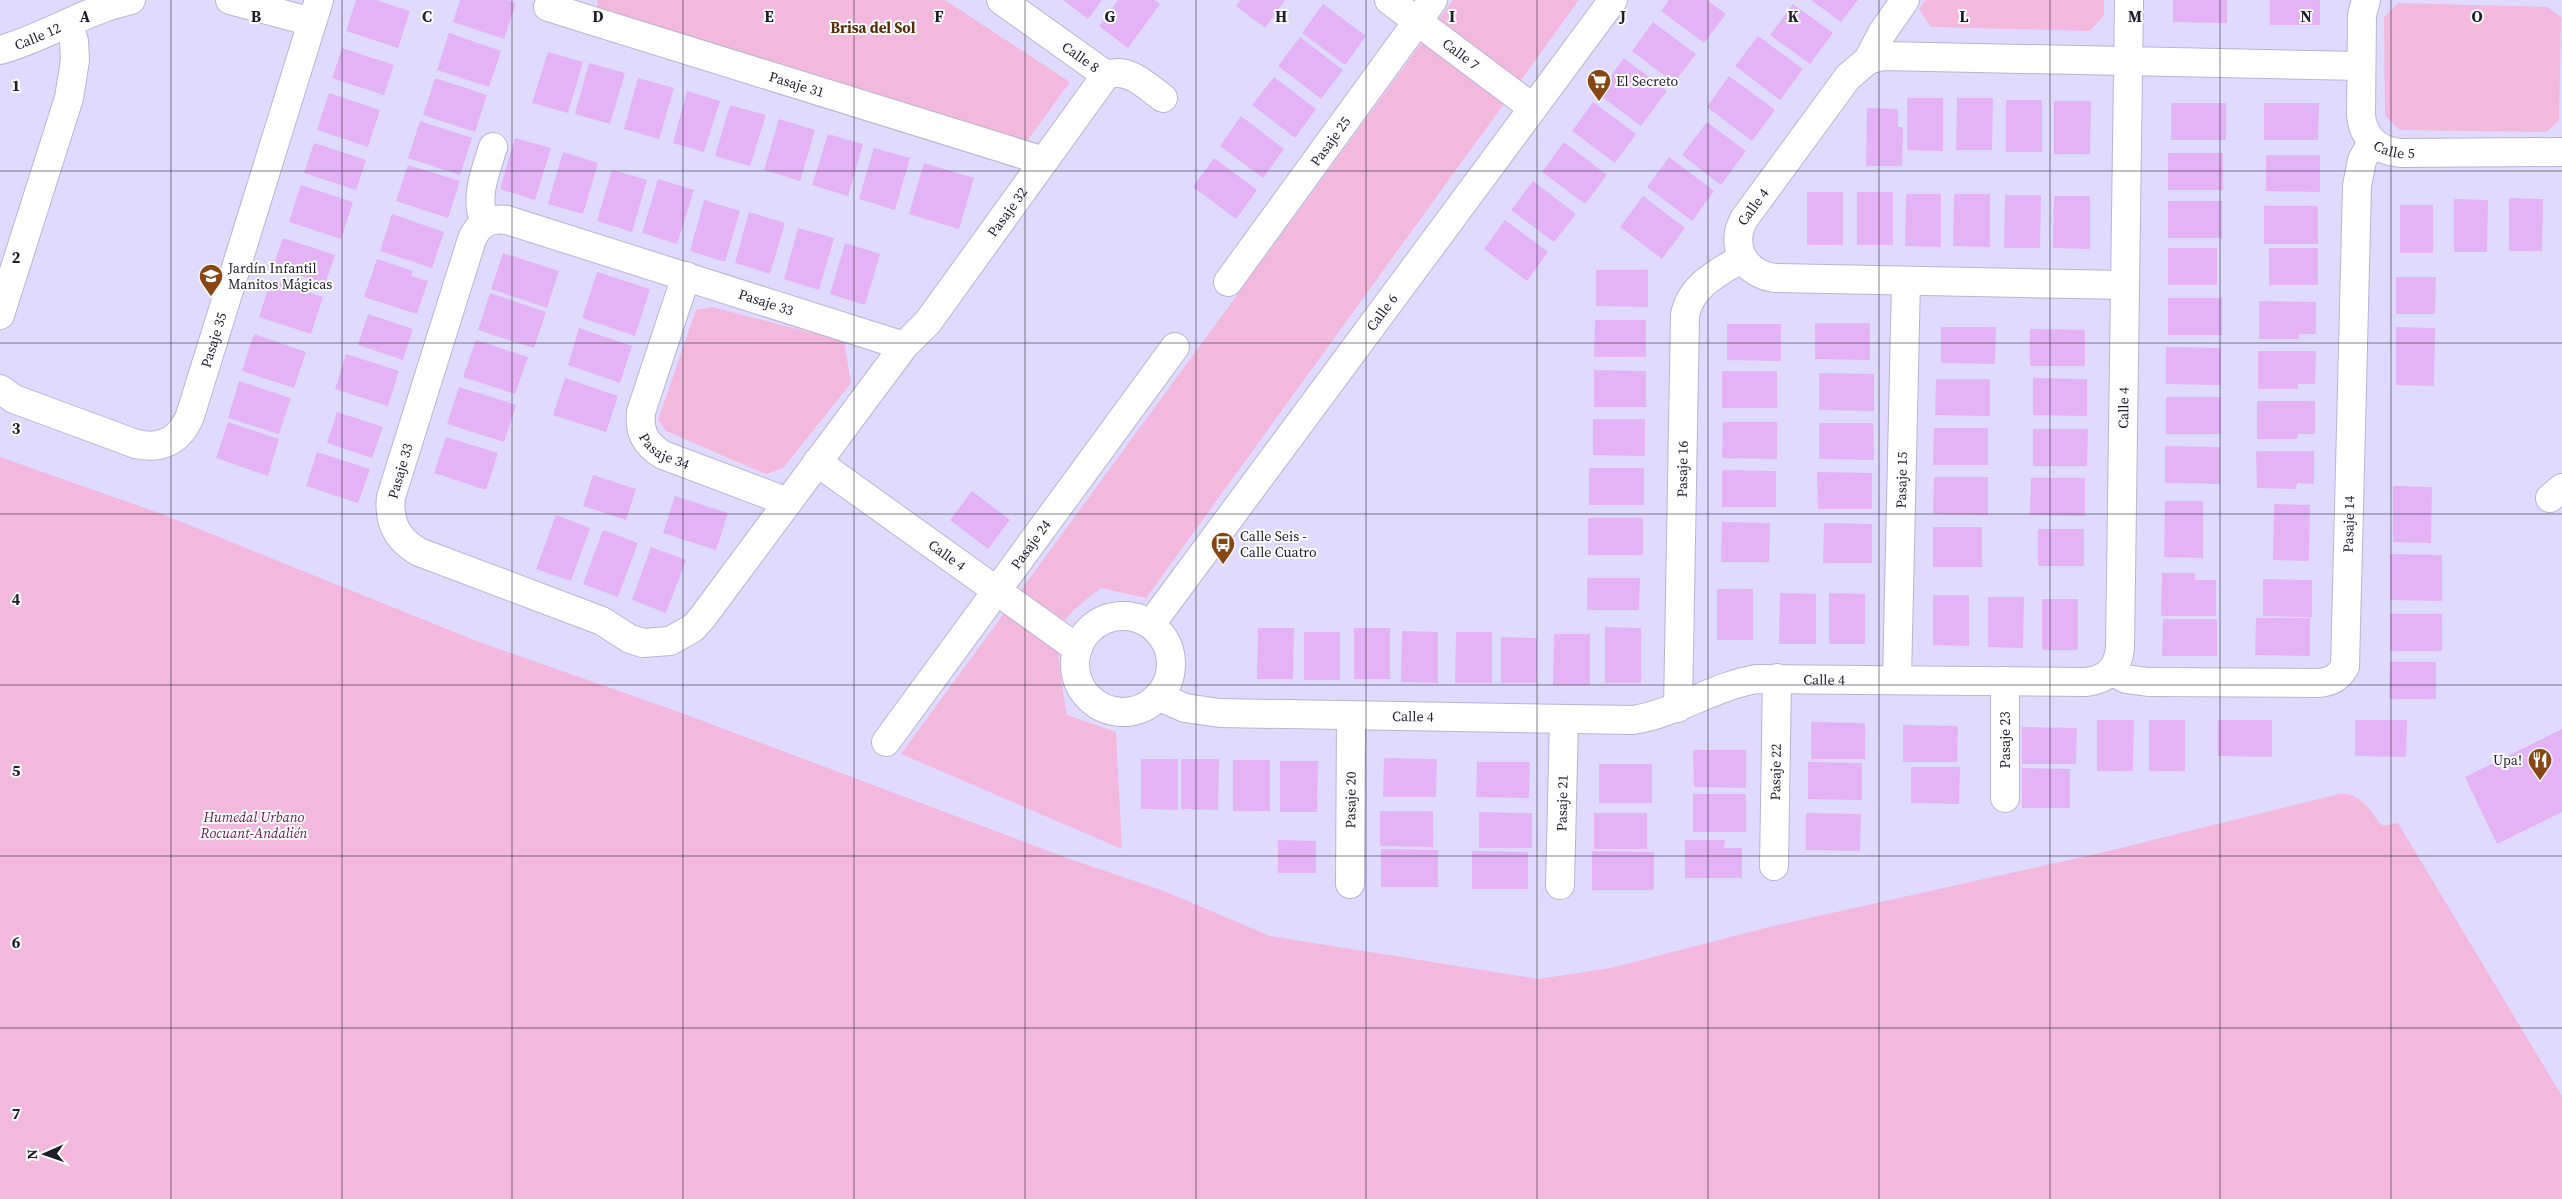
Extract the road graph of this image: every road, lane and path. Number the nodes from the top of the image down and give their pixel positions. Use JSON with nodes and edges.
{"nodes":[{"id":1,"x":131,"y":0,"type":"edge"},
{"id":2,"x":230,"y":0,"type":"edge"},
{"id":3,"x":1001,"y":0,"type":"edge"},
{"id":4,"x":1389,"y":0,"type":"edge"},
{"id":5,"x":1613,"y":0,"type":"edge"},
{"id":6,"x":1905,"y":0,"type":"edge"},
{"id":7,"x":2129,"y":0,"type":"edge"},
{"id":8,"x":2366,"y":0,"type":"edge"},
{"id":9,"x":550,"y":4,"type":"edge"},
{"id":10,"x":316,"y":11,"type":"edge"},
{"id":11,"x":1425,"y":11,"type":"edge"},
{"id":12,"x":68,"y":23,"type":"junction"},
{"id":13,"x":0,"y":50,"type":"edge"},
{"id":14,"x":1868,"y":60,"type":"junction"},
{"id":15,"x":2128,"y":61,"type":"junction"},
{"id":16,"x":2361,"y":66,"type":"junction"},
{"id":17,"x":1106,"y":75,"type":"junction"},
{"id":18,"x":1162,"y":98,"type":"dead end"},
{"id":19,"x":1533,"y":108,"type":"junction"},
{"id":20,"x":2372,"y":142,"type":"junction"},
{"id":21,"x":493,"y":147,"type":"dead end"},
{"id":22,"x":2562,"y":152,"type":"edge"},
{"id":23,"x":1044,"y":161,"type":"junction"},
{"id":24,"x":484,"y":222,"type":"junction"},
{"id":25,"x":1742,"y":258,"type":"junction"},
{"id":26,"x":686,"y":276,"type":"junction"},
{"id":27,"x":1906,"y":281,"type":"junction"},
{"id":28,"x":1228,"y":282,"type":"dead end"},
{"id":29,"x":2125,"y":285,"type":"junction"},
{"id":30,"x":0,"y":315,"type":"edge"},
{"id":31,"x":904,"y":346,"type":"junction"},
{"id":32,"x":1175,"y":347,"type":"dead end"},
{"id":33,"x":0,"y":389,"type":"edge"},
{"id":34,"x":817,"y":462,"type":"junction"},
{"id":35,"x":788,"y":502,"type":"junction"},
{"id":36,"x":996,"y":590,"type":"junction"},
{"id":37,"x":1151,"y":624,"type":"junction"},
{"id":38,"x":1078,"y":649,"type":"junction"},
{"id":39,"x":2111,"y":672,"type":"junction"},
{"id":40,"x":1777,"y":678,"type":"junction"},
{"id":41,"x":1897,"y":679,"type":"junction"},
{"id":42,"x":2005,"y":681,"type":"junction"},
{"id":43,"x":1158,"y":696,"type":"junction"},
{"id":44,"x":1678,"y":708,"type":"junction"},
{"id":45,"x":1352,"y":716,"type":"junction"},
{"id":46,"x":1564,"y":720,"type":"junction"},
{"id":47,"x":886,"y":742,"type":"dead end"},
{"id":48,"x":2006,"y":798,"type":"dead end"},
{"id":49,"x":1774,"y":866,"type":"dead end"},
{"id":50,"x":1350,"y":884,"type":"dead end"},
{"id":51,"x":1560,"y":885,"type":"dead end"}],
"edges":[{"from":1,"to":12,"type":"street","name":"Calle 12"},
{"from":2,"to":10,"type":"street"},
{"from":3,"to":17,"type":"street","name":"Calle 8"},
{"from":4,"to":11,"type":"street","name":"Calle 7"},
{"from":5,"to":19,"type":"street","name":"Calle 6"},
{"from":6,"to":14,"type":"street"},
{"from":7,"to":15,"type":"street","name":"Calle 4"},
{"from":8,"to":16,"type":"street","name":"Calle 5"},
{"from":9,"to":23,"type":"street","name":"Pasaje 31"},
{"from":10,"to":33,"type":"street","name":"Pasaje 35"},
{"from":11,"to":19,"type":"street","name":"Calle 7"},
{"from":11,"to":28,"type":"street","name":"Pasaje 25"},
{"from":12,"to":13,"type":"street","name":"Calle 12"},
{"from":12,"to":30,"type":"street"},
{"from":14,"to":15,"type":"street"},
{"from":14,"to":25,"type":"street","name":"Calle 4"},
{"from":15,"to":16,"type":"street"},
{"from":15,"to":29,"type":"street","name":"Calle 4"},
{"from":16,"to":20,"type":"street","name":"Calle 5"},
{"from":17,"to":18,"type":"street","name":"Calle 8"},
{"from":17,"to":23,"type":"street","name":"Pasaje 32"},
{"from":19,"to":37,"type":"street","name":"Calle 6"},
{"from":20,"to":22,"type":"street","name":"Calle 5"},
{"from":20,"to":39,"type":"street","name":"Pasaje 14"},
{"from":21,"to":24,"type":"street"},
{"from":23,"to":31,"type":"street","name":"Pasaje 32"},
{"from":24,"to":26,"type":"street","name":"Pasaje 33"},
{"from":24,"to":35,"type":"street","name":"Pasaje 33"},
{"from":25,"to":27,"type":"street"},
{"from":25,"to":44,"type":"street","name":"Pasaje 16"},
{"from":26,"to":31,"type":"street","name":"Pasaje 33"},
{"from":26,"to":35,"type":"street","name":"Pasaje 34"},
{"from":27,"to":29,"type":"street"},
{"from":27,"to":41,"type":"street","name":"Pasaje 15"},
{"from":29,"to":39,"type":"street","name":"Calle 4"},
{"from":31,"to":34,"type":"street"},
{"from":32,"to":36,"type":"street","name":"Pasaje 24"},
{"from":34,"to":35,"type":"street"},
{"from":34,"to":36,"type":"street","name":"Calle 4"},
{"from":36,"to":38,"type":"street","name":"Calle 4"},
{"from":36,"to":47,"type":"street","name":"Pasaje 24"},
{"from":37,"to":38,"type":"street"},
{"from":37,"to":43,"type":"street"},
{"from":38,"to":43,"type":"street"},
{"from":39,"to":42,"type":"street","name":"Calle 4"},
{"from":40,"to":41,"type":"street","name":"Calle 4"},
{"from":40,"to":44,"type":"street","name":"Calle 4"},
{"from":40,"to":49,"type":"street","name":"Pasaje 22"},
{"from":41,"to":42,"type":"street","name":"Calle 4"},
{"from":42,"to":48,"type":"street","name":"Pasaje 23"},
{"from":43,"to":45,"type":"street","name":"Calle 4"},
{"from":44,"to":46,"type":"street","name":"Calle 4"},
{"from":45,"to":46,"type":"street","name":"Calle 4"},
{"from":45,"to":50,"type":"street","name":"Pasaje 20"},
{"from":46,"to":51,"type":"street","name":"Pasaje 21"}]}
